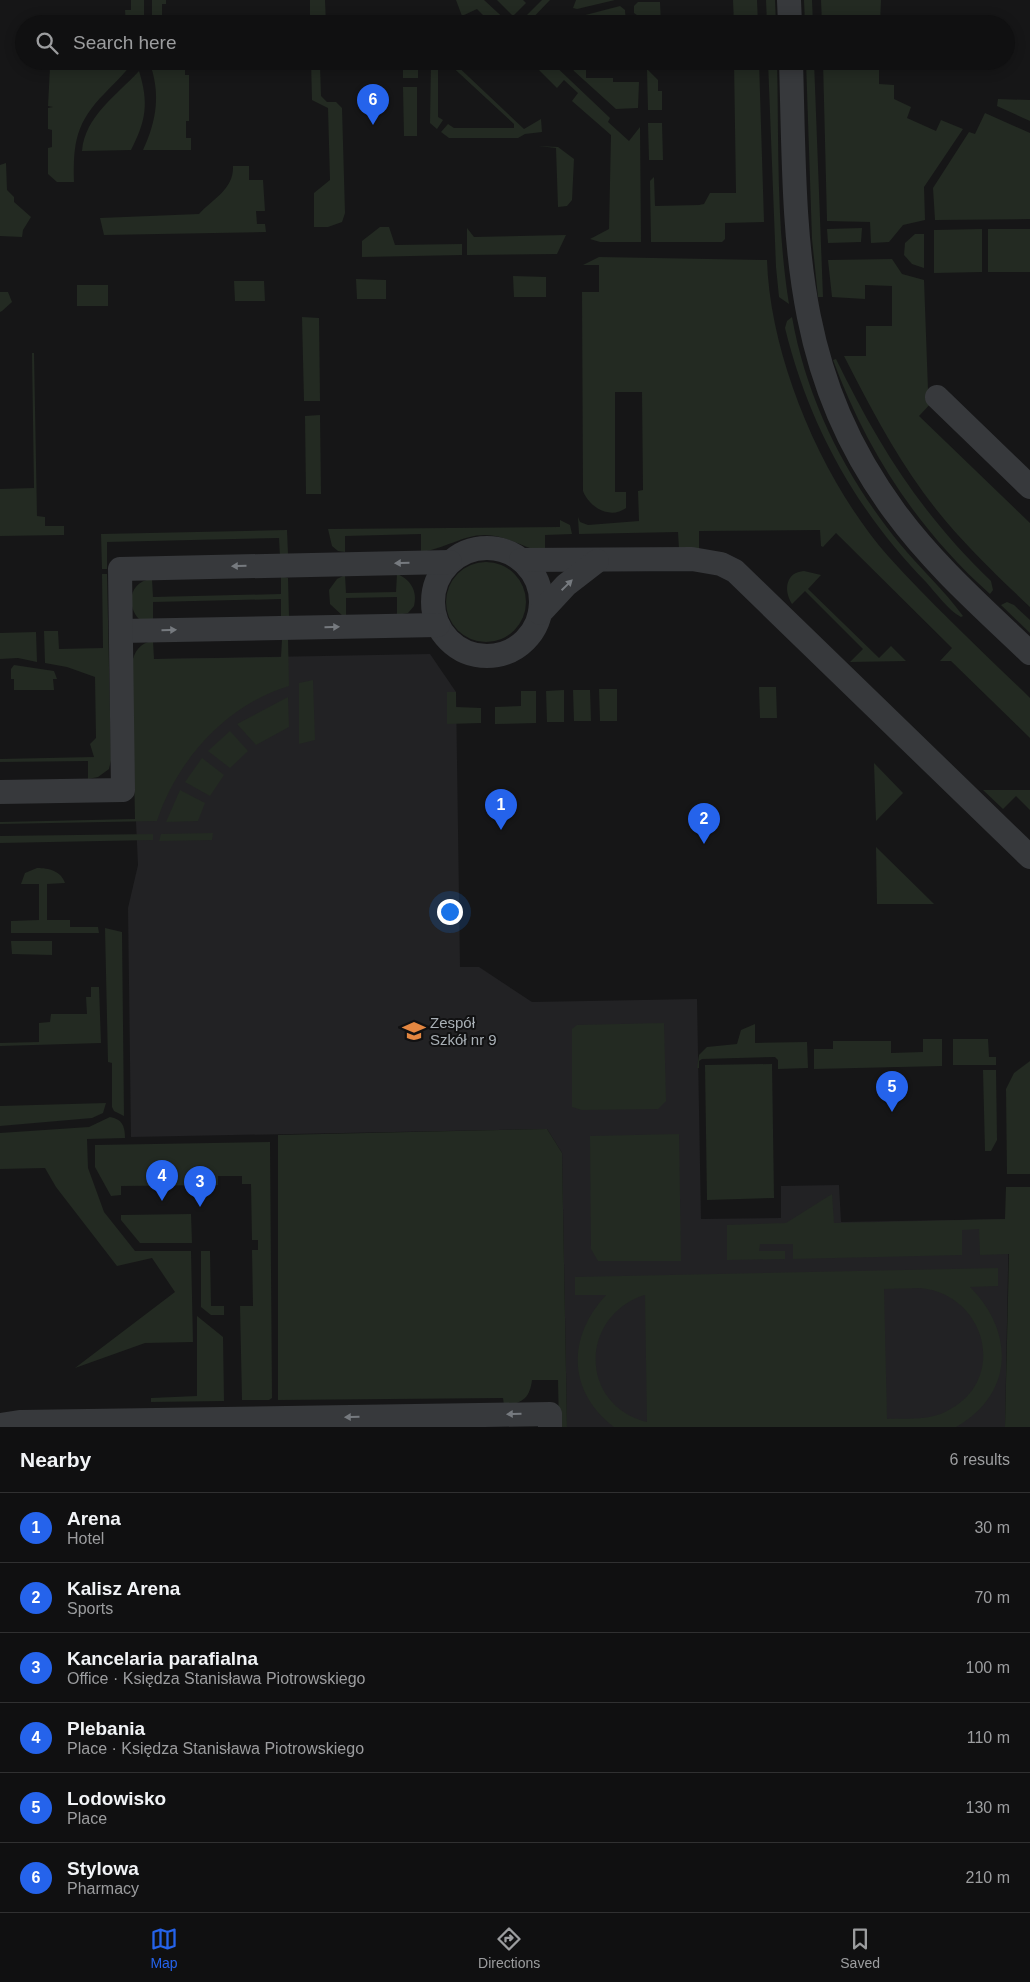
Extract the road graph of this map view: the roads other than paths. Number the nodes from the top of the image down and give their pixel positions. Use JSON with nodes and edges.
{"nodes":[{"id":1,"x":789,"y":0,"type":"edge"},
{"id":2,"x":790,"y":15,"type":"edge"},
{"id":3,"x":791,"y":70,"type":"edge"},
{"id":4,"x":937,"y":397,"type":"dead end"},
{"id":5,"x":1030,"y":487,"type":"edge"},
{"id":6,"x":521,"y":560,"type":"junction"},
{"id":7,"x":597,"y":561,"type":"junction"},
{"id":8,"x":450,"y":562,"type":"junction"},
{"id":9,"x":540,"y":613,"type":"junction"},
{"id":10,"x":438,"y":625,"type":"junction"},
{"id":11,"x":121,"y":631,"type":"junction"},
{"id":12,"x":1030,"y":653,"type":"edge"},
{"id":13,"x":0,"y":792,"type":"edge"},
{"id":14,"x":1030,"y":857,"type":"edge"},
{"id":15,"x":0,"y":1425,"type":"edge"},
{"id":16,"x":550,"y":1427,"type":"edge"}],
"edges":[{"from":1,"to":2,"type":"street"},
{"from":3,"to":12,"type":"street"},
{"from":4,"to":5,"type":"street"},
{"from":6,"to":7,"type":"street"},
{"from":6,"to":8,"type":"street"},
{"from":6,"to":9,"type":"street"},
{"from":9,"to":7,"type":"street","one_way":true},
{"from":7,"to":14,"type":"street"},
{"from":8,"to":10,"type":"street"},
{"from":8,"to":11,"type":"street","one_way":true},
{"from":9,"to":10,"type":"street"},
{"from":11,"to":10,"type":"street","one_way":true},
{"from":11,"to":13,"type":"street"},
{"from":16,"to":15,"type":"street","one_way":true}]}
